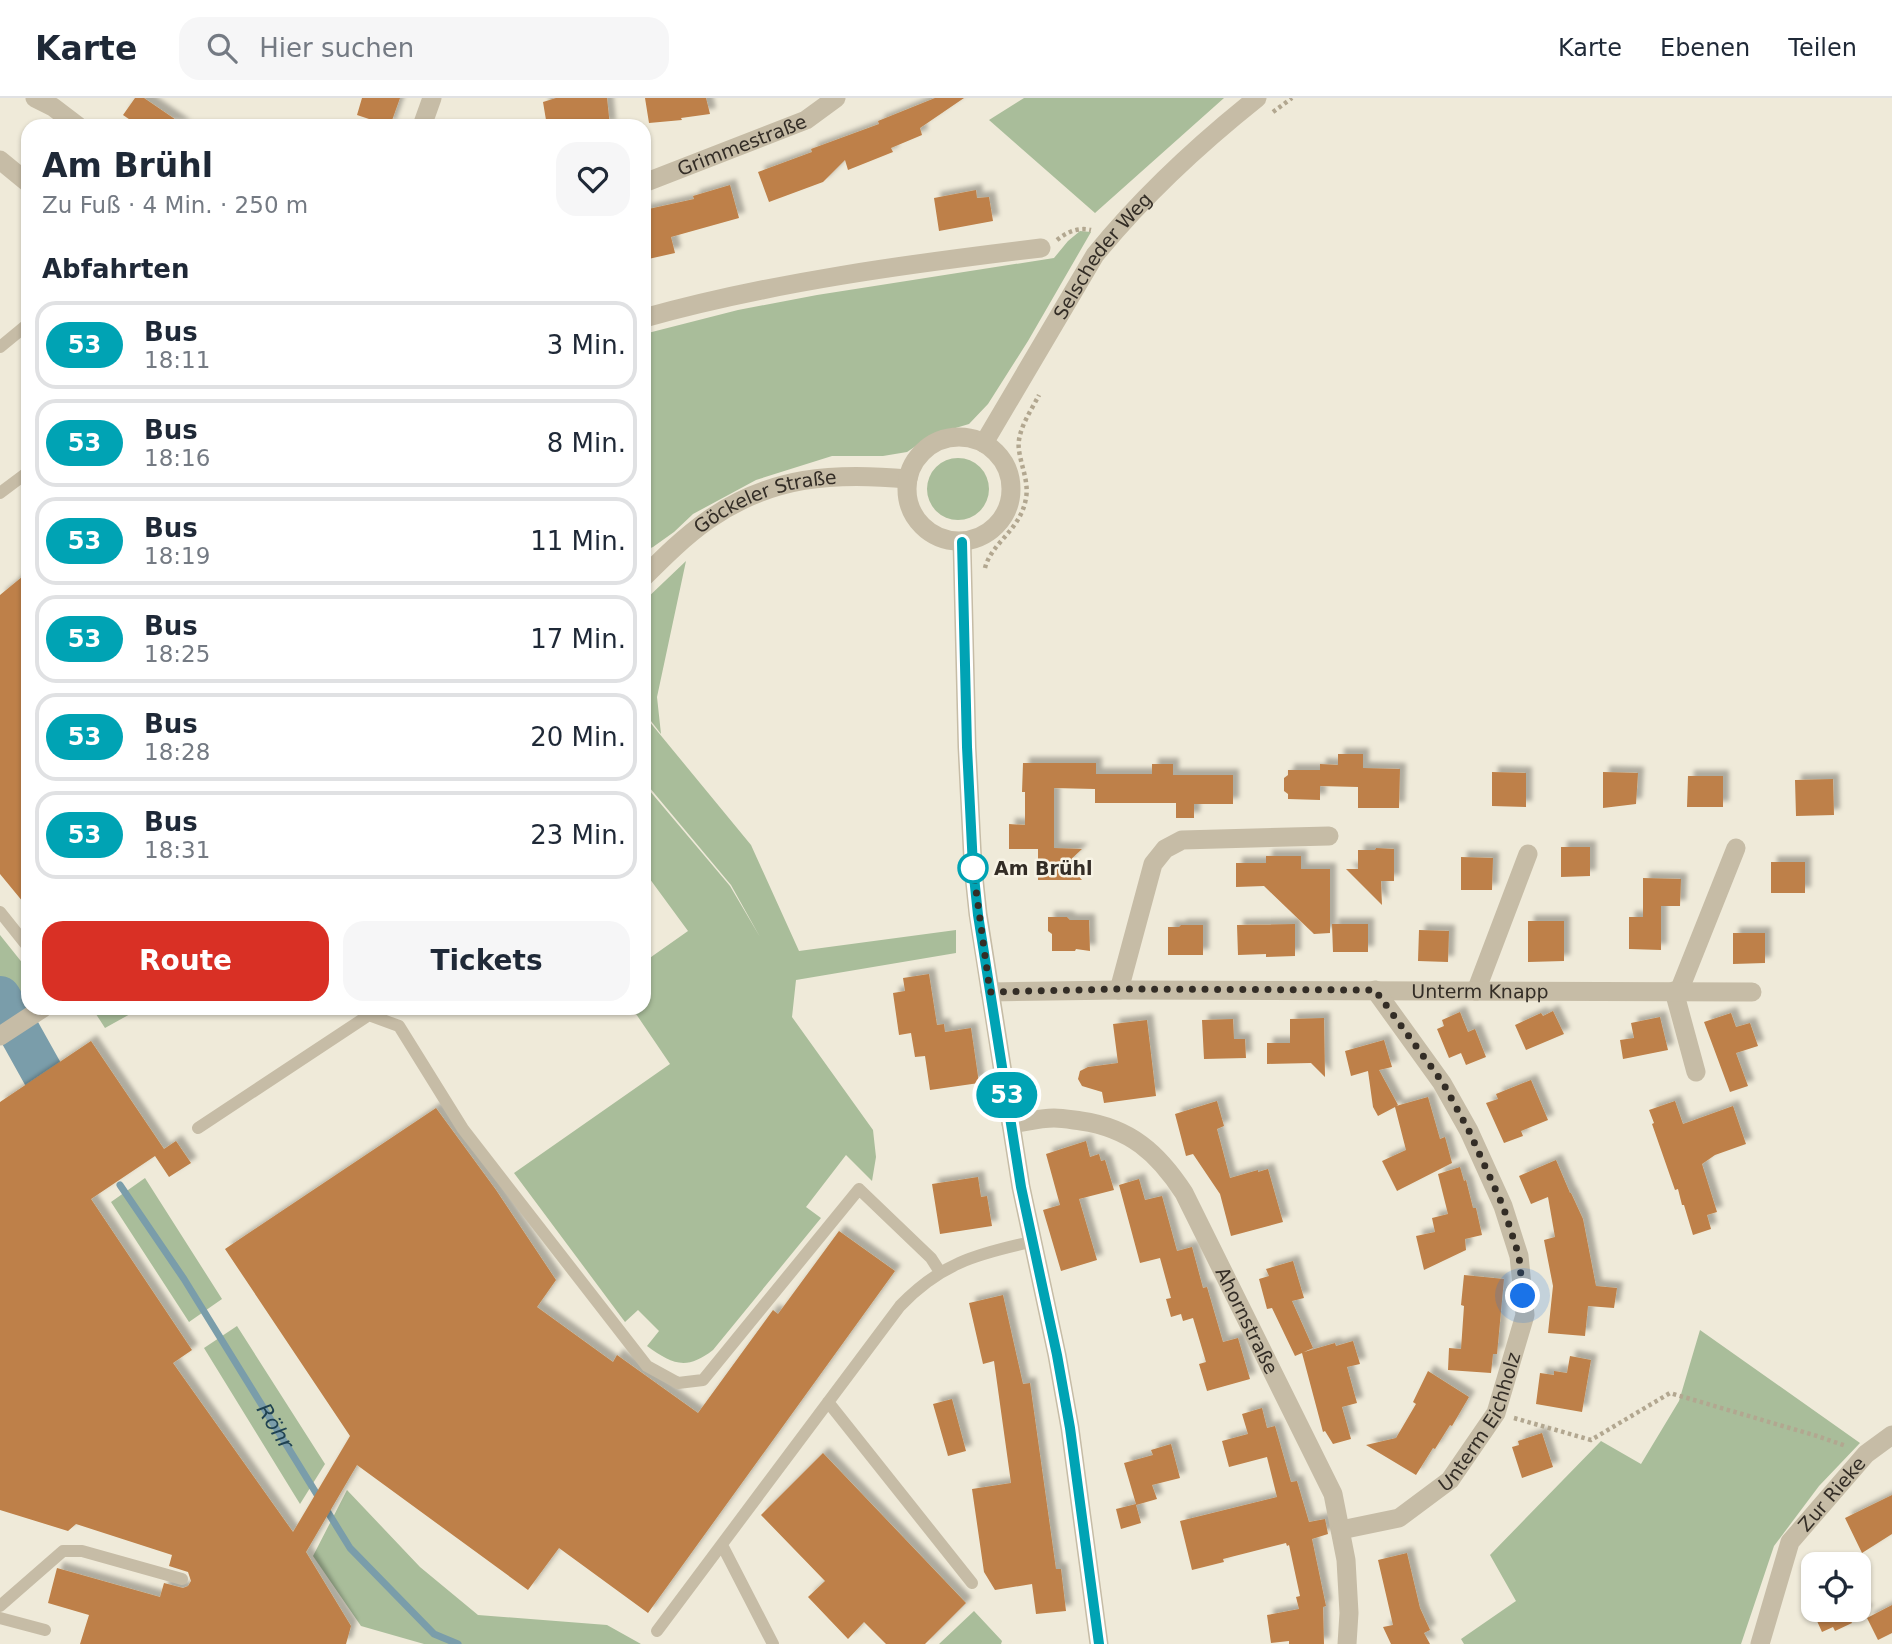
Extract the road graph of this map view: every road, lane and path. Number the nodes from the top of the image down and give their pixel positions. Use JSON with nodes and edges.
{"nodes":[{"id":1,"x":35,"y":98,"type":"edge"},
{"id":2,"x":432,"y":98,"type":"edge"},
{"id":3,"x":836,"y":98,"type":"edge"},
{"id":4,"x":1256,"y":98,"type":"edge"},
{"id":5,"x":1292,"y":98,"type":"edge"},
{"id":6,"x":1272,"y":112,"type":"dead end"},
{"id":7,"x":69,"y":119,"type":"edge"},
{"id":8,"x":424,"y":119,"type":"edge"},
{"id":9,"x":0,"y":160,"type":"edge"},
{"id":10,"x":21,"y":177,"type":"edge"},
{"id":11,"x":651,"y":180,"type":"edge"},
{"id":12,"x":1112,"y":234,"type":"junction"},
{"id":13,"x":1041,"y":248,"type":"joint"},
{"id":14,"x":651,"y":316,"type":"edge"},
{"id":15,"x":21,"y":330,"type":"edge"},
{"id":16,"x":0,"y":347,"type":"edge"},
{"id":17,"x":1043,"y":388,"type":"dead end"},
{"id":18,"x":985,"y":443,"type":"junction"},
{"id":19,"x":21,"y":476,"type":"edge"},
{"id":20,"x":908,"y":479,"type":"junction"},
{"id":21,"x":0,"y":493,"type":"edge"},
{"id":22,"x":962,"y":542,"type":"junction"},
{"id":23,"x":651,"y":571,"type":"edge"},
{"id":24,"x":984,"y":574,"type":"dead end"},
{"id":25,"x":1329,"y":836,"type":"dead end"},
{"id":26,"x":1736,"y":848,"type":"dead end"},
{"id":27,"x":1528,"y":854,"type":"dead end"},
{"id":28,"x":0,"y":912,"type":"edge"},
{"id":29,"x":21,"y":938,"type":"edge"},
{"id":30,"x":1119,"y":989,"type":"junction"},
{"id":31,"x":1375,"y":990,"type":"junction"},
{"id":32,"x":1476,"y":990,"type":"junction"},
{"id":33,"x":1676,"y":991,"type":"junction"},
{"id":34,"x":990,"y":992,"type":"junction"},
{"id":35,"x":1752,"y":992,"type":"dead end"},
{"id":36,"x":33,"y":1015,"type":"edge"},
{"id":37,"x":361,"y":1015,"type":"edge"},
{"id":38,"x":376,"y":1015,"type":"edge"},
{"id":39,"x":0,"y":1036,"type":"edge"},
{"id":40,"x":1696,"y":1072,"type":"dead end"},
{"id":41,"x":1011,"y":1124,"type":"junction"},
{"id":42,"x":198,"y":1128,"type":"dead end"},
{"id":43,"x":1031,"y":1242,"type":"junction"},
{"id":44,"x":940,"y":1272,"type":"junction"},
{"id":45,"x":828,"y":1402,"type":"junction"},
{"id":46,"x":1496,"y":1413,"type":"junction"},
{"id":47,"x":1892,"y":1435,"type":"edge"},
{"id":48,"x":1866,"y":1454,"type":"junction"},
{"id":49,"x":1341,"y":1530,"type":"junction"},
{"id":50,"x":722,"y":1545,"type":"junction"},
{"id":51,"x":182,"y":1579,"type":"dead end"},
{"id":52,"x":972,"y":1583,"type":"dead end"},
{"id":53,"x":0,"y":1606,"type":"edge"},
{"id":54,"x":0,"y":1618,"type":"edge"},
{"id":55,"x":44,"y":1630,"type":"dead end"},
{"id":56,"x":657,"y":1631,"type":"dead end"},
{"id":57,"x":773,"y":1644,"type":"edge"},
{"id":58,"x":1099,"y":1644,"type":"edge"},
{"id":59,"x":1347,"y":1644,"type":"edge"},
{"id":60,"x":1760,"y":1644,"type":"edge"}],
"edges":[{"from":1,"to":7,"type":"street"},
{"from":2,"to":8,"type":"street"},
{"from":3,"to":11,"type":"street","name":"Grimmestraße"},
{"from":4,"to":12,"type":"street","name":"Selscheder Weg"},
{"from":5,"to":6,"type":"path"},
{"from":9,"to":10,"type":"street"},
{"from":12,"to":13,"type":"path"},
{"from":12,"to":18,"type":"street","name":"Selscheder Weg"},
{"from":13,"to":14,"type":"street"},
{"from":15,"to":16,"type":"lane"},
{"from":17,"to":24,"type":"path"},
{"from":18,"to":20,"type":"street"},
{"from":18,"to":22,"type":"street"},
{"from":19,"to":21,"type":"lane"},
{"from":20,"to":22,"type":"street"},
{"from":20,"to":23,"type":"street","name":"Göckeler Straße"},
{"from":22,"to":34,"type":"street"},
{"from":25,"to":30,"type":"street"},
{"from":26,"to":33,"type":"street"},
{"from":27,"to":32,"type":"street"},
{"from":28,"to":29,"type":"lane"},
{"from":30,"to":31,"type":"street","name":"Unterm Knapp"},
{"from":30,"to":34,"type":"street","name":"Unterm Knapp"},
{"from":31,"to":32,"type":"street","name":"Unterm Knapp"},
{"from":31,"to":46,"type":"street","name":"Unterm Eichholz"},
{"from":32,"to":33,"type":"street","name":"Unterm Knapp"},
{"from":33,"to":35,"type":"street","name":"Unterm Knapp"},
{"from":33,"to":40,"type":"street"},
{"from":34,"to":41,"type":"street"},
{"from":36,"to":39,"type":"street"},
{"from":37,"to":42,"type":"lane"},
{"from":38,"to":44,"type":"lane"},
{"from":41,"to":43,"type":"street"},
{"from":41,"to":49,"type":"street","name":"Ahornstraße"},
{"from":43,"to":44,"type":"lane"},
{"from":43,"to":58,"type":"street"},
{"from":44,"to":45,"type":"lane"},
{"from":45,"to":50,"type":"lane"},
{"from":45,"to":52,"type":"lane"},
{"from":46,"to":48,"type":"path"},
{"from":46,"to":49,"type":"street","name":"Unterm Eichholz"},
{"from":47,"to":48,"type":"street","name":"Zur Rieke"},
{"from":48,"to":60,"type":"street","name":"Zur Rieke"},
{"from":49,"to":59,"type":"street","name":"Ahornstraße"},
{"from":50,"to":56,"type":"lane"},
{"from":50,"to":57,"type":"lane"},
{"from":51,"to":53,"type":"lane"},
{"from":54,"to":55,"type":"lane"}]}
